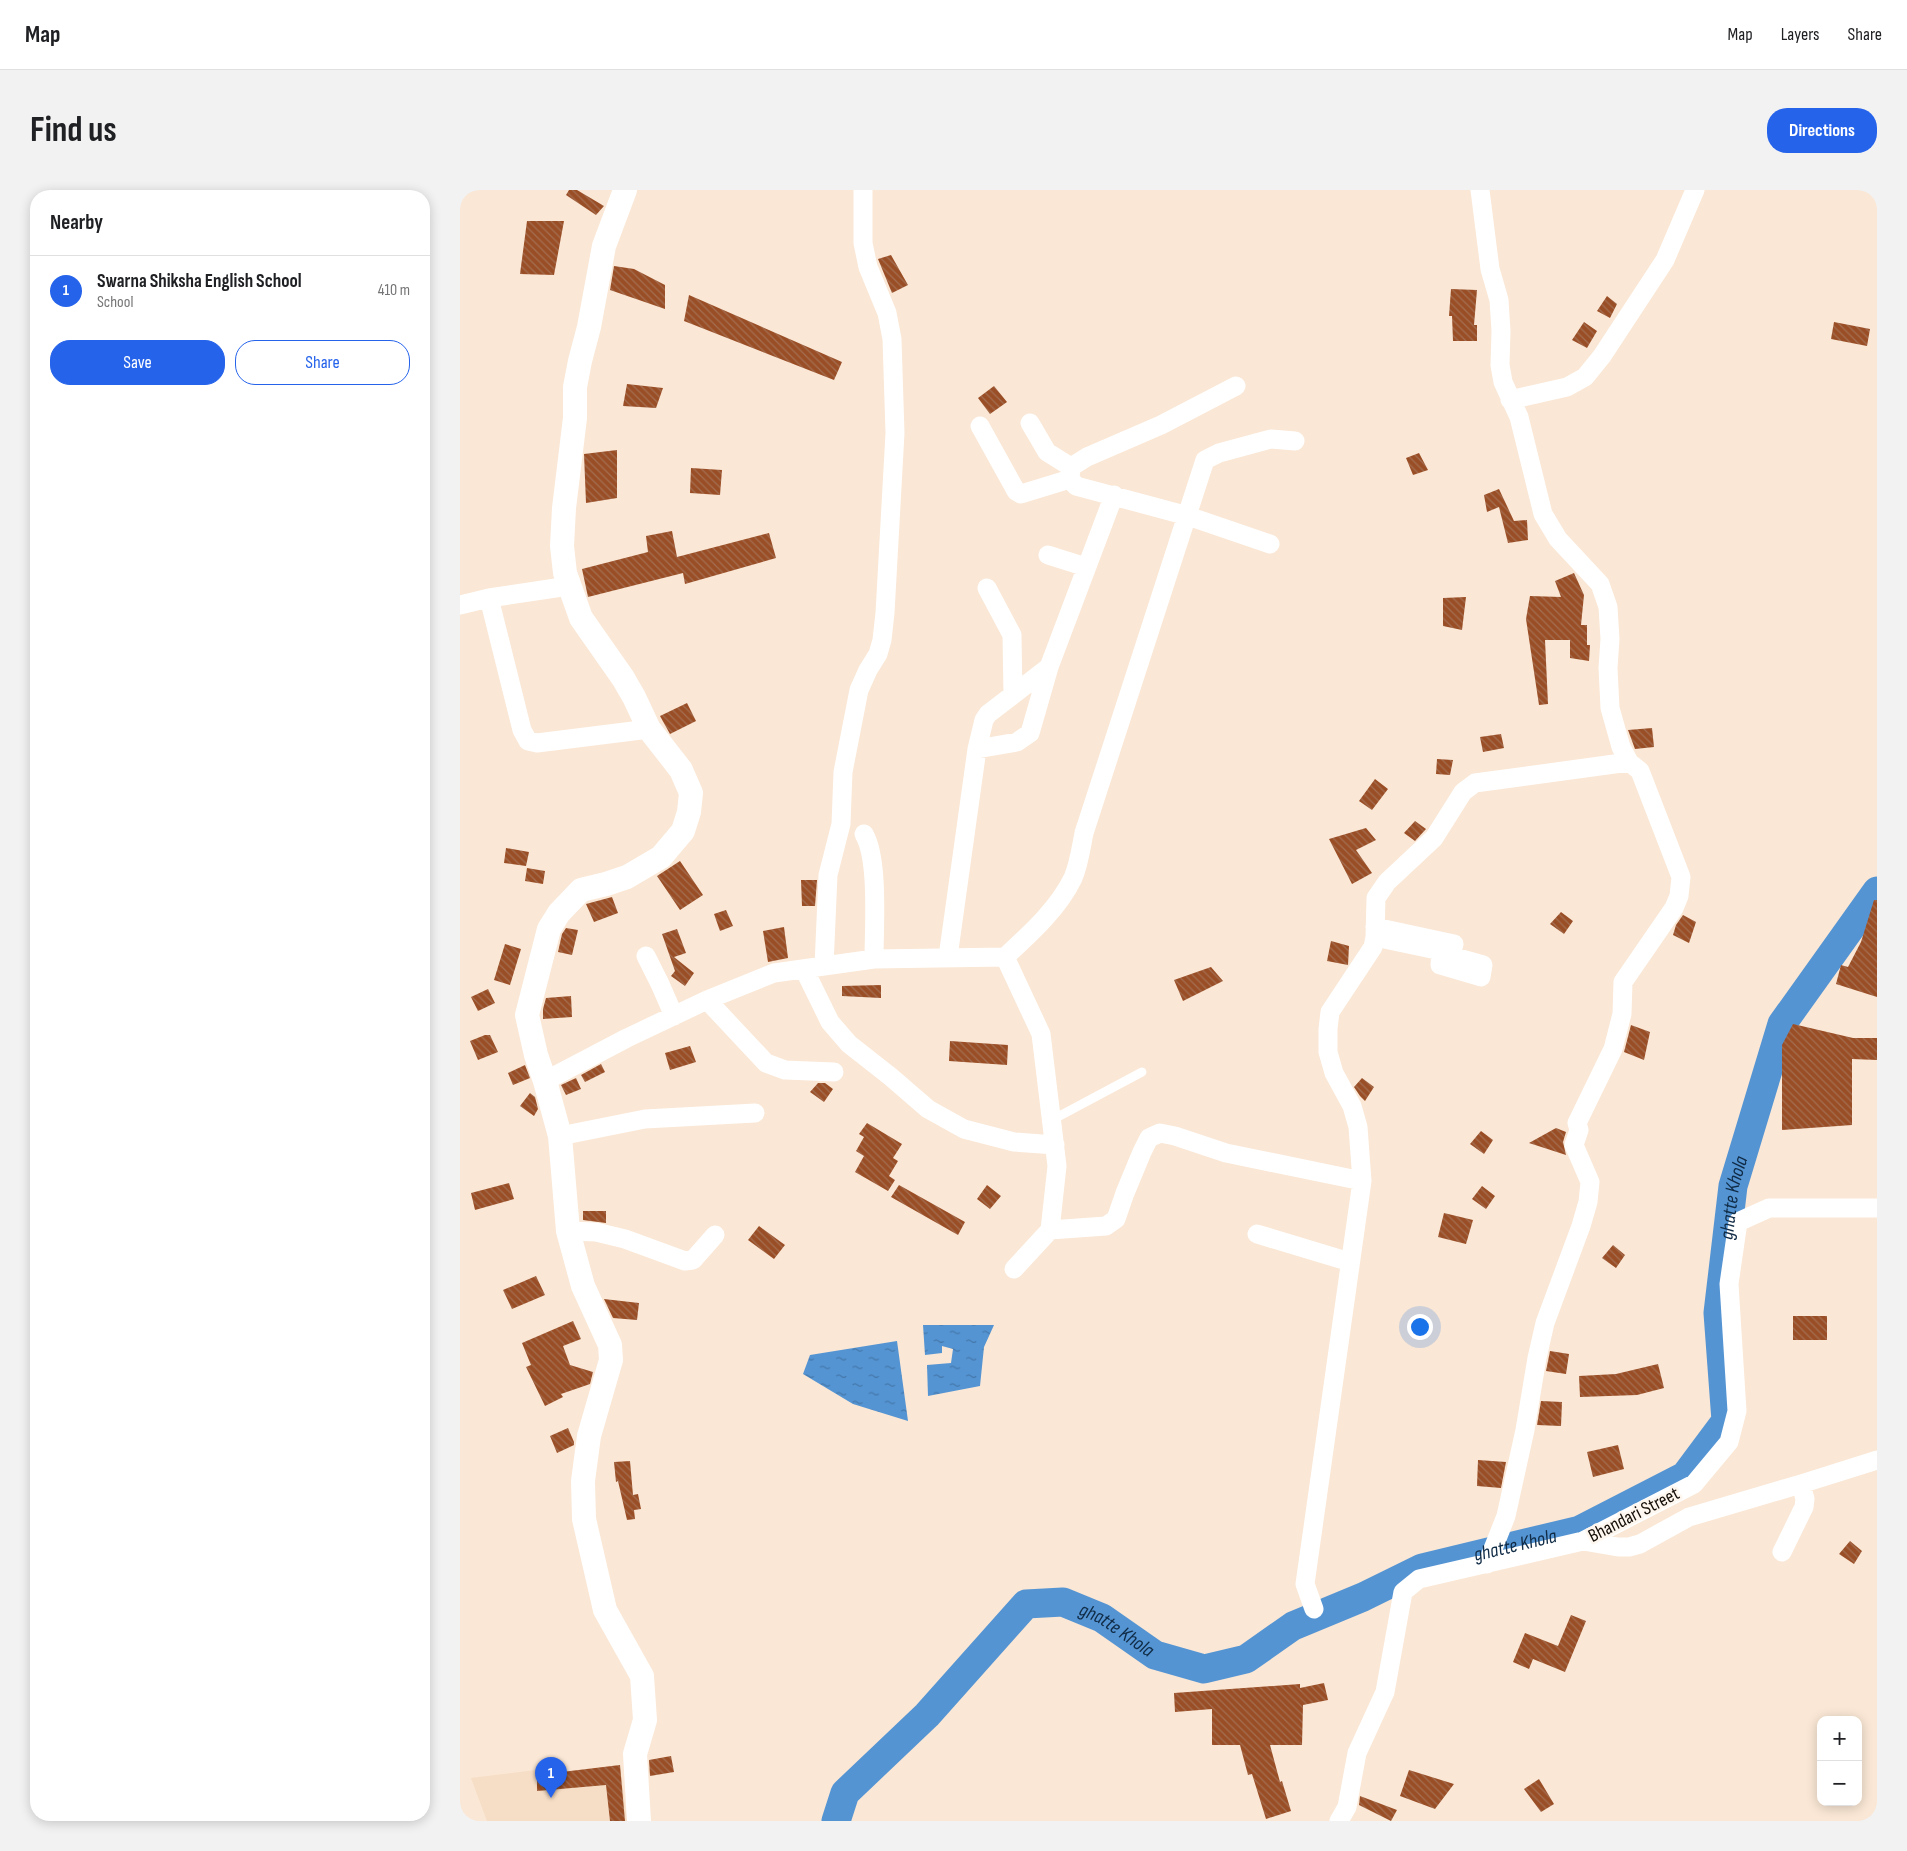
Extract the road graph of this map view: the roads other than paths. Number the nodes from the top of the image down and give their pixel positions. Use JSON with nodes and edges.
{"nodes":[{"id":1,"x":625,"y":190,"type":"edge"},
{"id":2,"x":863,"y":190,"type":"edge"},
{"id":3,"x":1480,"y":190,"type":"edge"},
{"id":4,"x":1695,"y":190,"type":"edge"},
{"id":5,"x":1236,"y":386,"type":"dead end"},
{"id":6,"x":1510,"y":400,"type":"junction"},
{"id":7,"x":1030,"y":423,"type":"dead end"},
{"id":8,"x":980,"y":426,"type":"dead end"},
{"id":9,"x":1295,"y":441,"type":"dead end"},
{"id":10,"x":1071,"y":473,"type":"junction"},
{"id":11,"x":1114,"y":495,"type":"junction"},
{"id":12,"x":1188,"y":516,"type":"junction"},
{"id":13,"x":1270,"y":544,"type":"dead end"},
{"id":14,"x":1048,"y":555,"type":"dead end"},
{"id":15,"x":1086,"y":568,"type":"junction"},
{"id":16,"x":569,"y":586,"type":"junction"},
{"id":17,"x":987,"y":588,"type":"dead end"},
{"id":18,"x":489,"y":598,"type":"junction"},
{"id":19,"x":460,"y":605,"type":"edge"},
{"id":20,"x":1049,"y":667,"type":"junction"},
{"id":21,"x":1013,"y":694,"type":"junction"},
{"id":22,"x":649,"y":729,"type":"junction"},
{"id":23,"x":977,"y":749,"type":"junction"},
{"id":24,"x":1629,"y":762,"type":"junction"},
{"id":25,"x":864,"y":834,"type":"dead end"},
{"id":26,"x":1375,"y":932,"type":"junction"},
{"id":27,"x":646,"y":956,"type":"dead end"},
{"id":28,"x":948,"y":957,"type":"junction"},
{"id":29,"x":1006,"y":957,"type":"junction"},
{"id":30,"x":874,"y":959,"type":"junction"},
{"id":31,"x":824,"y":966,"type":"junction"},
{"id":32,"x":804,"y":969,"type":"junction"},
{"id":33,"x":707,"y":1000,"type":"junction"},
{"id":34,"x":674,"y":1016,"type":"junction"},
{"id":35,"x":834,"y":1072,"type":"dead end"},
{"id":36,"x":1142,"y":1072,"type":"dead end"},
{"id":37,"x":545,"y":1081,"type":"junction"},
{"id":38,"x":755,"y":1113,"type":"dead end"},
{"id":39,"x":1052,"y":1120,"type":"junction"},
{"id":40,"x":560,"y":1136,"type":"junction"},
{"id":41,"x":1055,"y":1146,"type":"junction"},
{"id":42,"x":1362,"y":1181,"type":"junction"},
{"id":43,"x":1877,"y":1208,"type":"edge"},
{"id":44,"x":1050,"y":1230,"type":"junction"},
{"id":45,"x":568,"y":1231,"type":"junction"},
{"id":46,"x":1257,"y":1234,"type":"dead end"},
{"id":47,"x":715,"y":1235,"type":"dead end"},
{"id":48,"x":1350,"y":1262,"type":"junction"},
{"id":49,"x":1014,"y":1269,"type":"dead end"},
{"id":50,"x":1877,"y":1460,"type":"edge"},
{"id":51,"x":1801,"y":1484,"type":"junction"},
{"id":52,"x":1583,"y":1542,"type":"junction"},
{"id":53,"x":1782,"y":1552,"type":"dead end"},
{"id":54,"x":1487,"y":1564,"type":"junction"},
{"id":55,"x":1314,"y":1609,"type":"dead end"},
{"id":56,"x":639,"y":1821,"type":"edge"},
{"id":57,"x":1339,"y":1821,"type":"edge"}],
"edges":[{"from":1,"to":16,"type":"street"},
{"from":2,"to":31,"type":"street"},
{"from":3,"to":6,"type":"street"},
{"from":4,"to":6,"type":"street"},
{"from":5,"to":10,"type":"street"},
{"from":6,"to":24,"type":"street"},
{"from":7,"to":10,"type":"street"},
{"from":8,"to":10,"type":"street"},
{"from":9,"to":12,"type":"street"},
{"from":10,"to":11,"type":"street"},
{"from":11,"to":12,"type":"street"},
{"from":11,"to":15,"type":"street"},
{"from":12,"to":13,"type":"street"},
{"from":12,"to":29,"type":"street"},
{"from":14,"to":15,"type":"street"},
{"from":15,"to":20,"type":"street"},
{"from":16,"to":18,"type":"street"},
{"from":16,"to":22,"type":"street"},
{"from":17,"to":21,"type":"street"},
{"from":18,"to":19,"type":"street"},
{"from":18,"to":22,"type":"street"},
{"from":20,"to":21,"type":"street"},
{"from":20,"to":23,"type":"street"},
{"from":21,"to":23,"type":"street"},
{"from":22,"to":37,"type":"street"},
{"from":23,"to":28,"type":"street"},
{"from":24,"to":26,"type":"street"},
{"from":24,"to":54,"type":"street"},
{"from":25,"to":30,"type":"street"},
{"from":26,"to":26,"type":"street"},
{"from":26,"to":42,"type":"street"},
{"from":27,"to":34,"type":"street"},
{"from":28,"to":29,"type":"street"},
{"from":28,"to":30,"type":"street"},
{"from":29,"to":39,"type":"street"},
{"from":30,"to":31,"type":"street"},
{"from":31,"to":32,"type":"street"},
{"from":32,"to":33,"type":"street"},
{"from":32,"to":41,"type":"street"},
{"from":33,"to":34,"type":"street"},
{"from":33,"to":35,"type":"street"},
{"from":34,"to":37,"type":"street"},
{"from":36,"to":39,"type":"lane"},
{"from":37,"to":40,"type":"street"},
{"from":38,"to":40,"type":"street"},
{"from":39,"to":41,"type":"street"},
{"from":40,"to":45,"type":"street"},
{"from":41,"to":44,"type":"street"},
{"from":42,"to":44,"type":"street"},
{"from":42,"to":48,"type":"street"},
{"from":43,"to":52,"type":"street","name":"Bhandari Street"},
{"from":44,"to":49,"type":"street"},
{"from":45,"to":47,"type":"street"},
{"from":45,"to":56,"type":"street"},
{"from":46,"to":48,"type":"street"},
{"from":48,"to":55,"type":"street"},
{"from":50,"to":51,"type":"street"},
{"from":51,"to":52,"type":"street"},
{"from":51,"to":53,"type":"street"},
{"from":52,"to":54,"type":"street","name":"Bhandari Street"},
{"from":54,"to":57,"type":"street","name":"Bhandari Street"}]}
